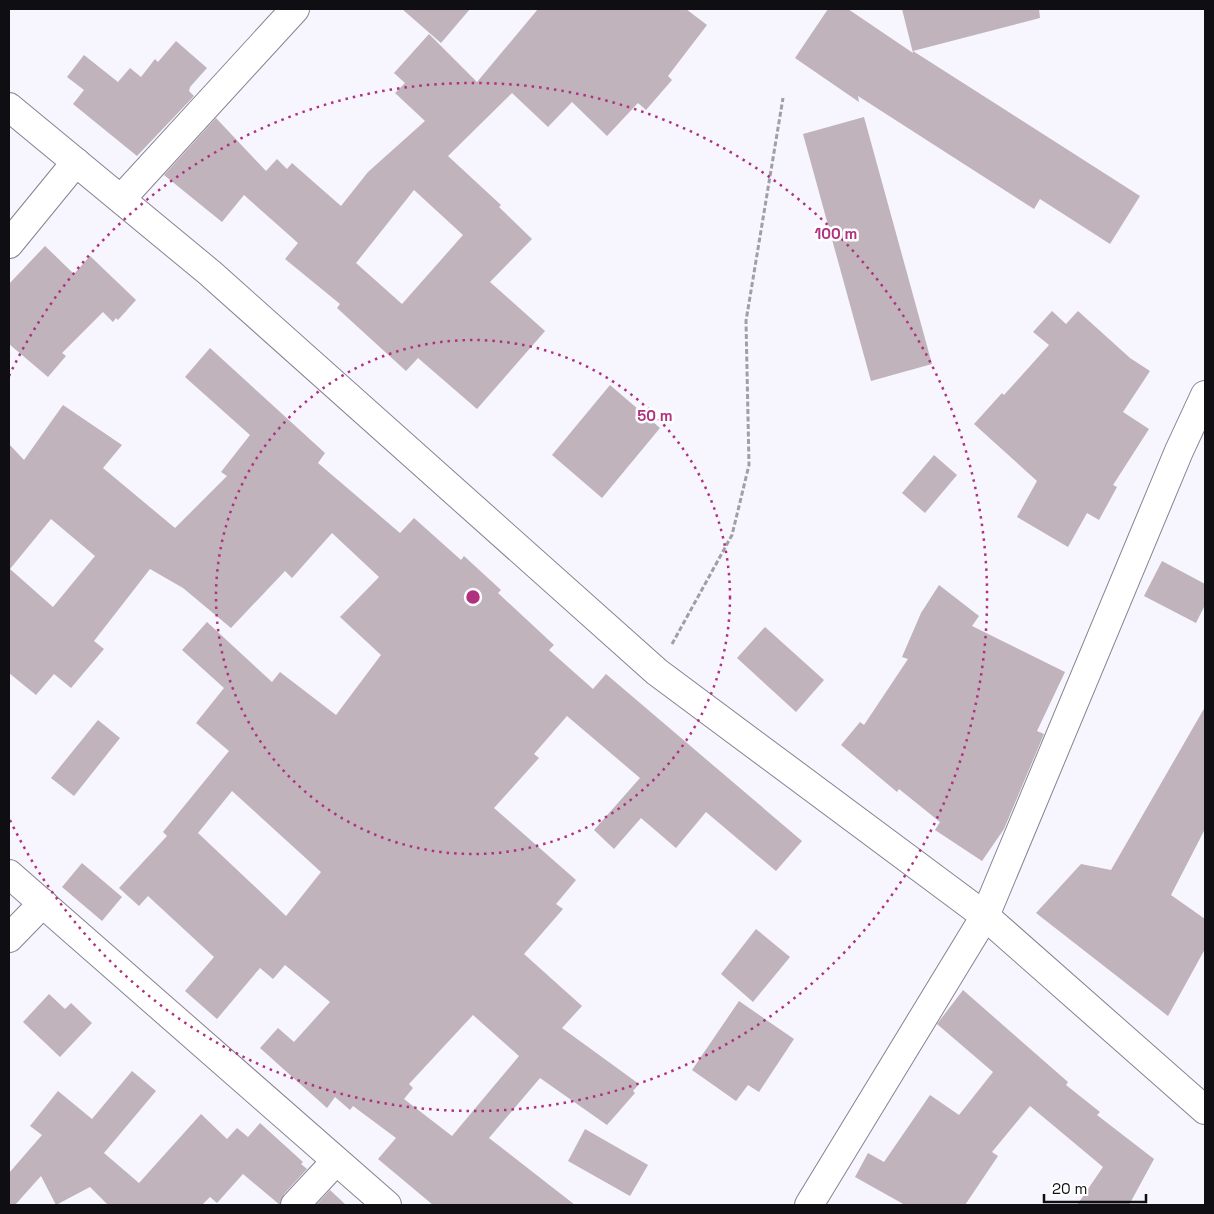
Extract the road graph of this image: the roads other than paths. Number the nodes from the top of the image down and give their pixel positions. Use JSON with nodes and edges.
{"nodes":[{"id":1,"x":295,"y":9,"type":"edge"},
{"id":2,"x":9,"y":107,"type":"edge"},
{"id":3,"x":76,"y":162,"type":"junction"},
{"id":4,"x":121,"y":199,"type":"junction"},
{"id":5,"x":9,"y":244,"type":"edge"},
{"id":6,"x":1205,"y":395,"type":"edge"},
{"id":7,"x":9,"y":874,"type":"edge"},
{"id":8,"x":43,"y":903,"type":"junction"},
{"id":9,"x":985,"y":916,"type":"junction"},
{"id":10,"x":9,"y":938,"type":"edge"},
{"id":11,"x":1205,"y":1110,"type":"edge"},
{"id":12,"x":335,"y":1162,"type":"junction"},
{"id":13,"x":295,"y":1205,"type":"edge"},
{"id":14,"x":386,"y":1205,"type":"edge"},
{"id":15,"x":810,"y":1205,"type":"edge"}],
"edges":[{"from":1,"to":4,"type":"street"},
{"from":2,"to":3,"type":"street"},
{"from":3,"to":4,"type":"street"},
{"from":3,"to":5,"type":"street"},
{"from":4,"to":9,"type":"street"},
{"from":6,"to":9,"type":"street"},
{"from":7,"to":8,"type":"street"},
{"from":8,"to":10,"type":"street"},
{"from":8,"to":12,"type":"street"},
{"from":9,"to":11,"type":"street"},
{"from":9,"to":15,"type":"street"},
{"from":12,"to":13,"type":"street"},
{"from":12,"to":14,"type":"street"}]}
